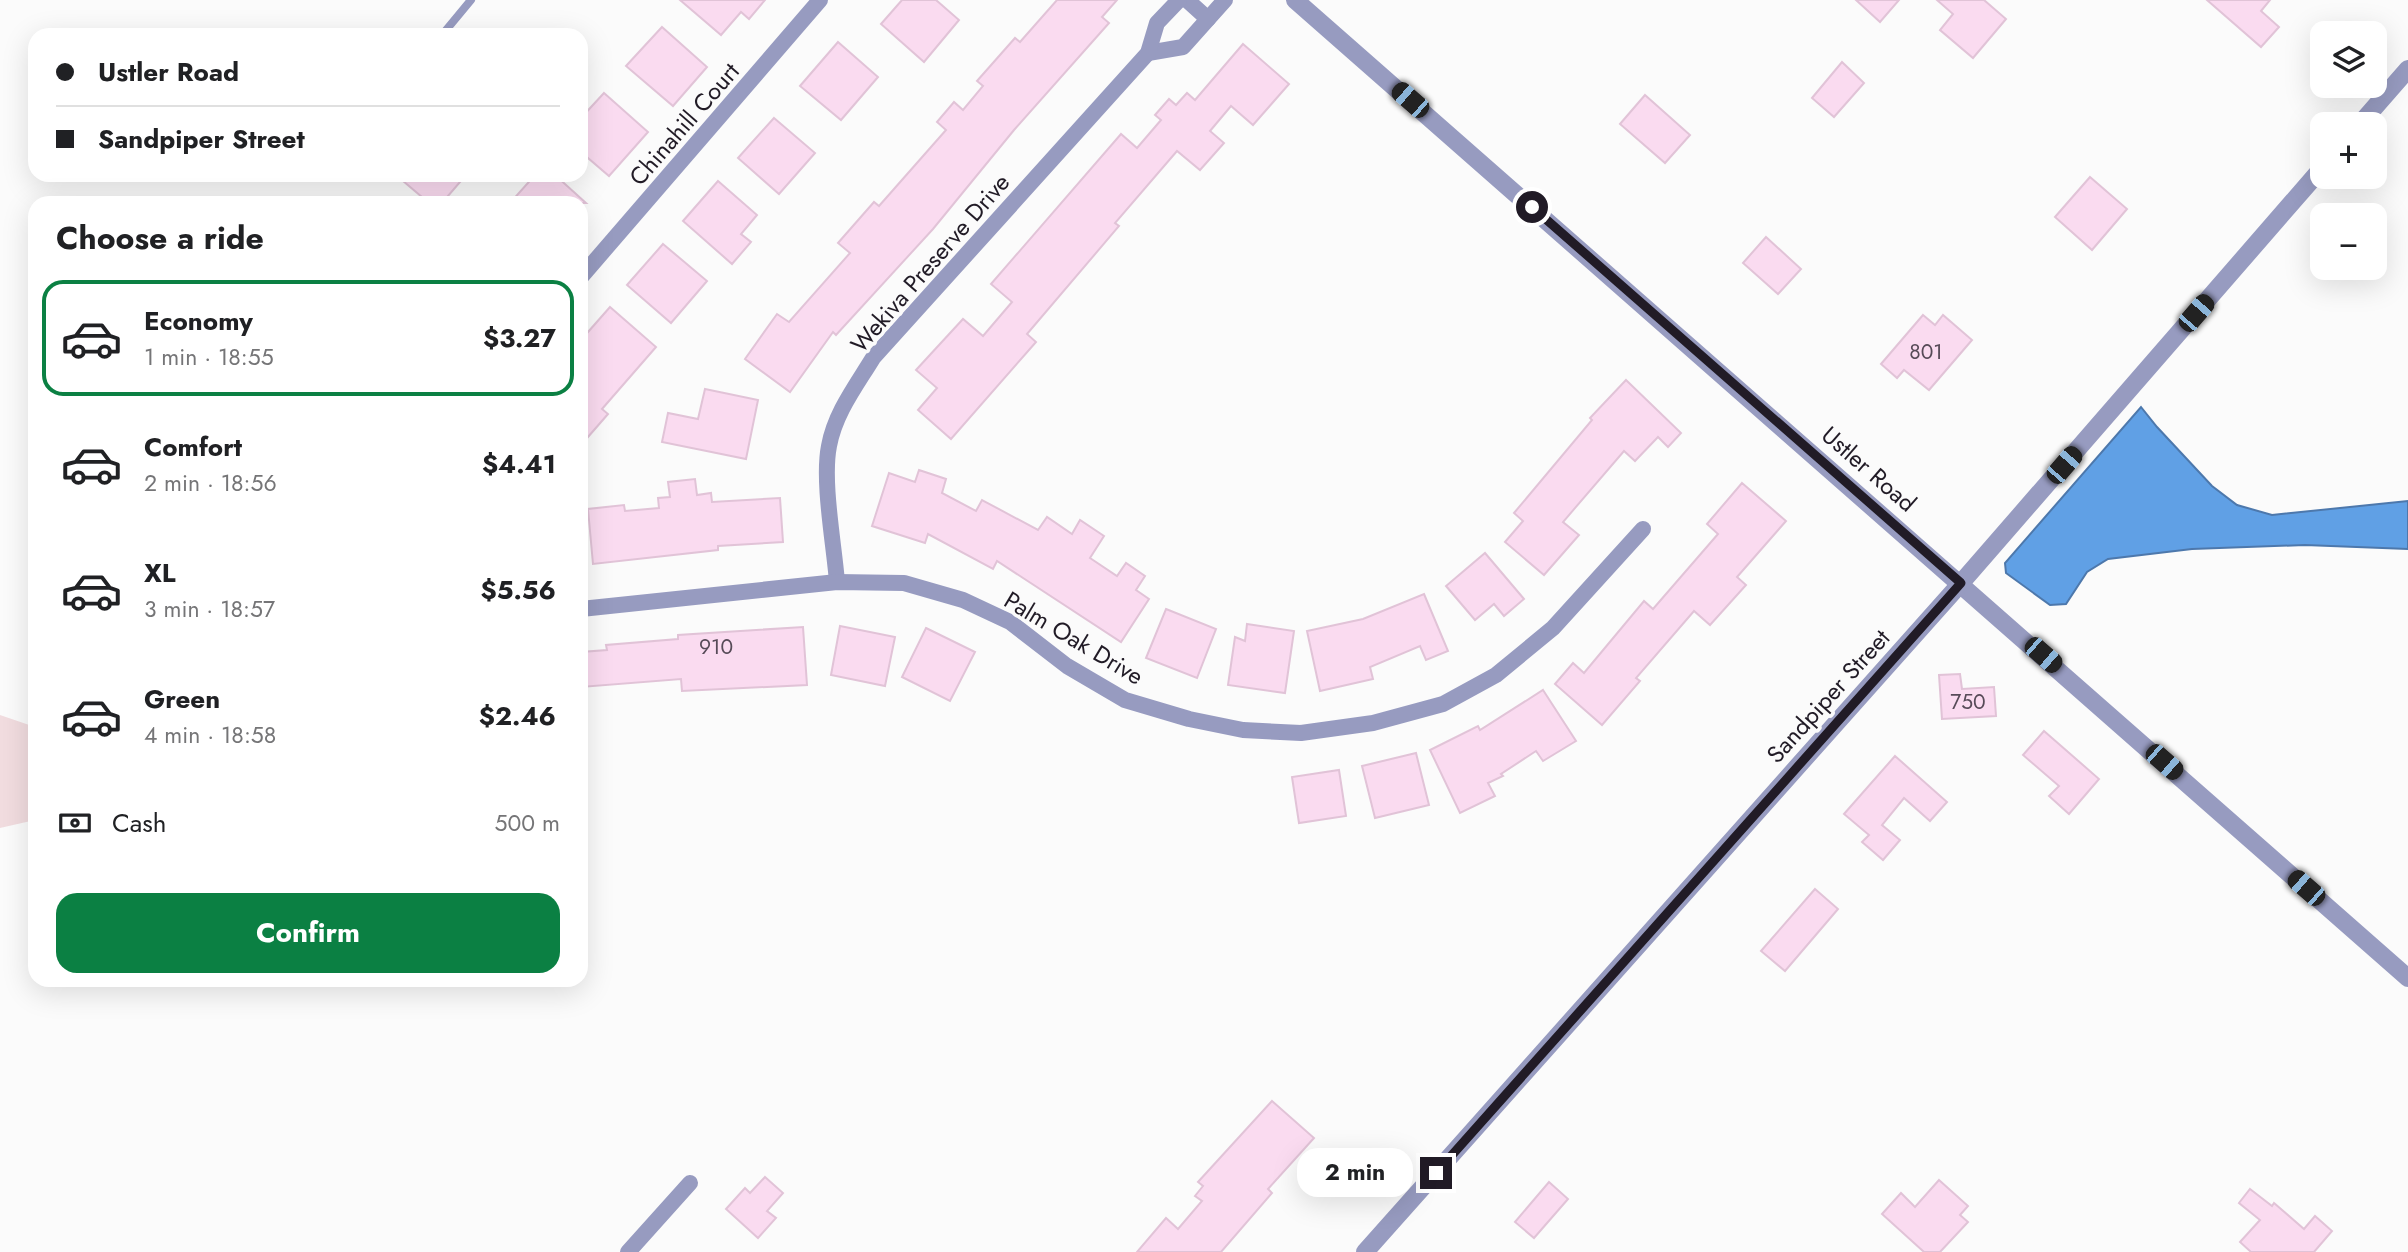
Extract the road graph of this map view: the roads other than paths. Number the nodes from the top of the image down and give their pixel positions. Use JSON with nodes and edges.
{"nodes":[{"id":1,"x":471,"y":0,"type":"edge"},
{"id":2,"x":821,"y":0,"type":"edge"},
{"id":3,"x":1179,"y":0,"type":"edge"},
{"id":4,"x":1187,"y":0,"type":"edge"},
{"id":5,"x":1225,"y":0,"type":"edge"},
{"id":6,"x":1295,"y":0,"type":"edge"},
{"id":7,"x":1208,"y":19,"type":"junction"},
{"id":8,"x":448,"y":28,"type":"edge"},
{"id":9,"x":1147,"y":53,"type":"junction"},
{"id":10,"x":2408,"y":69,"type":"edge"},
{"id":11,"x":2370,"y":112,"type":"edge"},
{"id":12,"x":2310,"y":182,"type":"edge"},
{"id":13,"x":588,"y":269,"type":"edge"},
{"id":14,"x":1643,"y":529,"type":"dead end"},
{"id":15,"x":837,"y":582,"type":"junction"},
{"id":16,"x":1961,"y":583,"type":"junction"},
{"id":17,"x":588,"y":608,"type":"edge"},
{"id":18,"x":2408,"y":978,"type":"edge"},
{"id":19,"x":690,"y":1183,"type":"dead end"},
{"id":20,"x":628,"y":1252,"type":"edge"},
{"id":21,"x":1365,"y":1252,"type":"edge"}],
"edges":[{"from":1,"to":8,"type":"lane"},
{"from":2,"to":13,"type":"street","name":"Chinahill Court"},
{"from":3,"to":9,"type":"street","name":"Wekiva Preserve Drive"},
{"from":4,"to":7,"type":"street"},
{"from":5,"to":7,"type":"street"},
{"from":6,"to":16,"type":"street","name":"Ustler Road"},
{"from":7,"to":9,"type":"street"},
{"from":9,"to":15,"type":"street","name":"Wekiva Preserve Drive"},
{"from":10,"to":11,"type":"street"},
{"from":12,"to":16,"type":"street","name":"Sandpiper Street"},
{"from":14,"to":15,"type":"street","name":"Palm Oak Drive"},
{"from":15,"to":17,"type":"street","name":"Palm Oak Drive"},
{"from":16,"to":18,"type":"street","name":"Ustler Road"},
{"from":16,"to":21,"type":"street","name":"Sandpiper Street"},
{"from":19,"to":20,"type":"street"}]}
